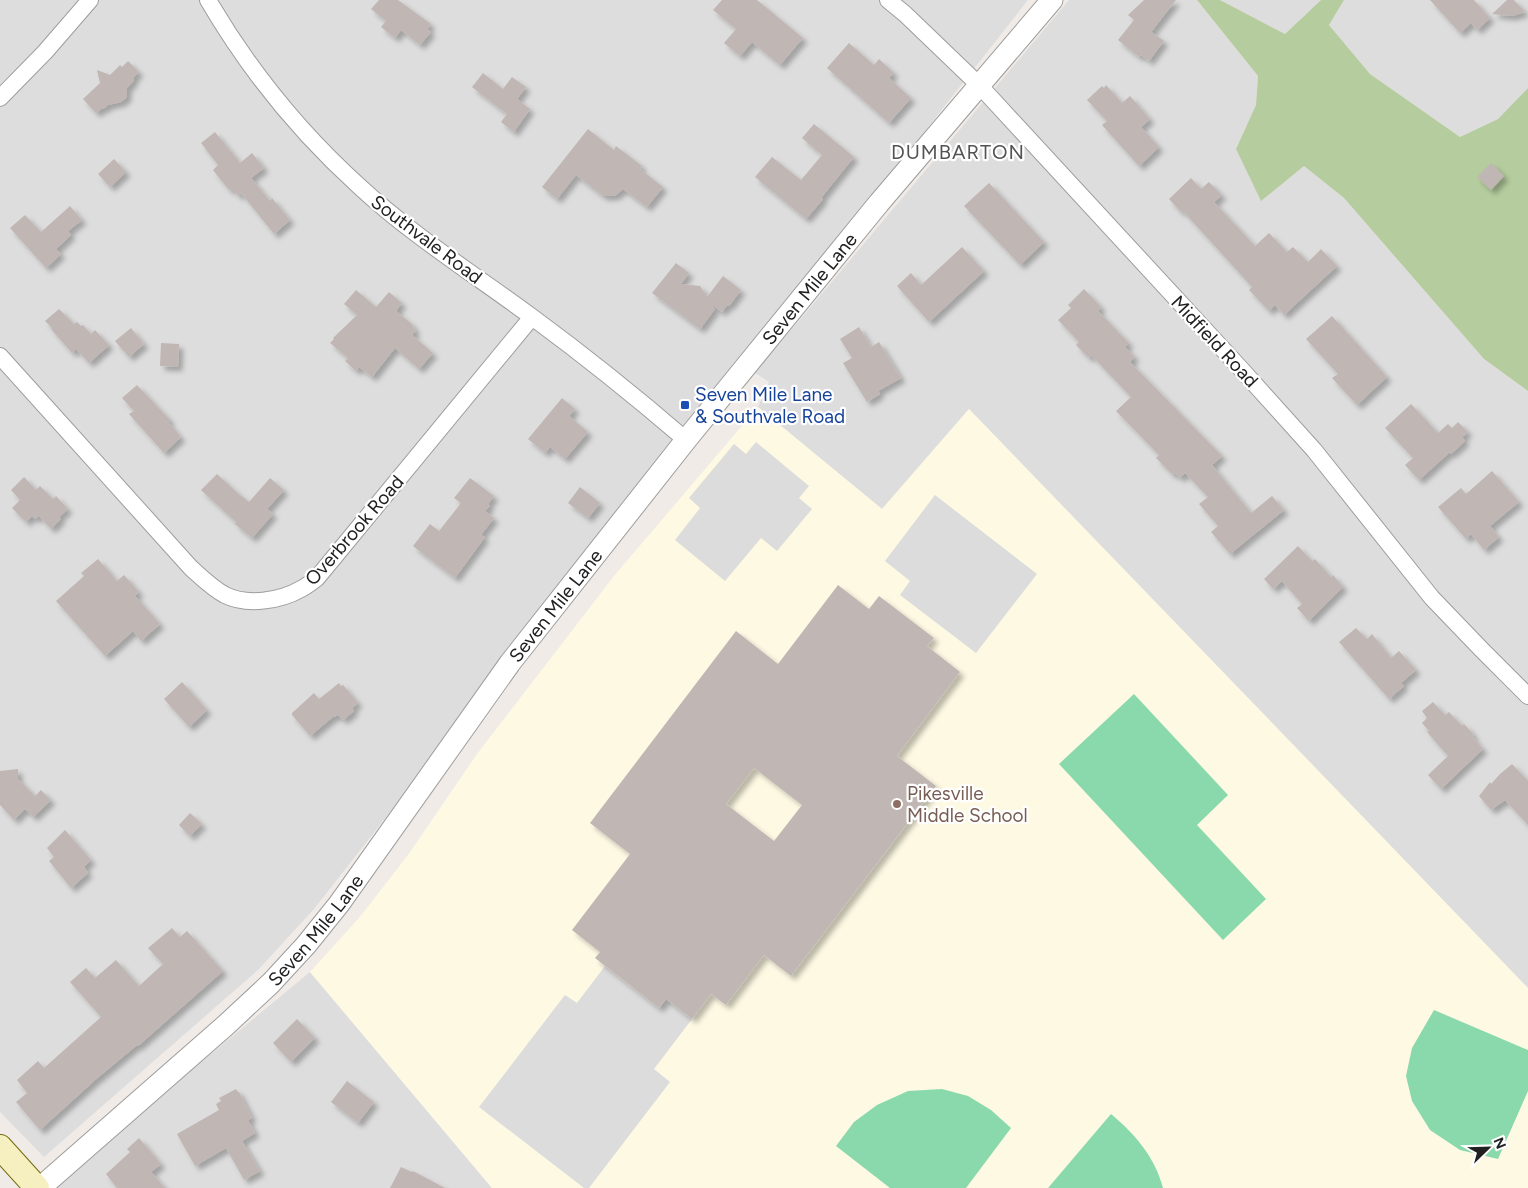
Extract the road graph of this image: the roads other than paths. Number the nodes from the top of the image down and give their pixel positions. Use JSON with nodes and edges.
{"nodes":[{"id":1,"x":90,"y":0,"type":"edge"},
{"id":2,"x":208,"y":0,"type":"edge"},
{"id":3,"x":888,"y":0,"type":"edge"},
{"id":4,"x":1052,"y":0,"type":"edge"},
{"id":5,"x":980,"y":86,"type":"junction"},
{"id":6,"x":0,"y":98,"type":"edge"},
{"id":7,"x":532,"y":317,"type":"junction"},
{"id":8,"x":0,"y":356,"type":"edge"},
{"id":9,"x":686,"y":440,"type":"junction"},
{"id":10,"x":1528,"y":696,"type":"edge"},
{"id":11,"x":0,"y":1147,"type":"edge"},
{"id":12,"x":38,"y":1188,"type":"edge"}],
"edges":[{"from":1,"to":6,"type":"street"},
{"from":2,"to":7,"type":"street","name":"Southvale Road"},
{"from":3,"to":5,"type":"street","name":"Midfield Road"},
{"from":4,"to":5,"type":"street","name":"Seven Mile Lane"},
{"from":5,"to":9,"type":"street","name":"Seven Mile Lane"},
{"from":5,"to":10,"type":"street","name":"Midfield Road"},
{"from":7,"to":8,"type":"street","name":"Overbrook Road"},
{"from":7,"to":9,"type":"street","name":"Southvale Road"},
{"from":9,"to":12,"type":"street","name":"Seven Mile Lane"},
{"from":11,"to":12,"type":"main road"}]}
